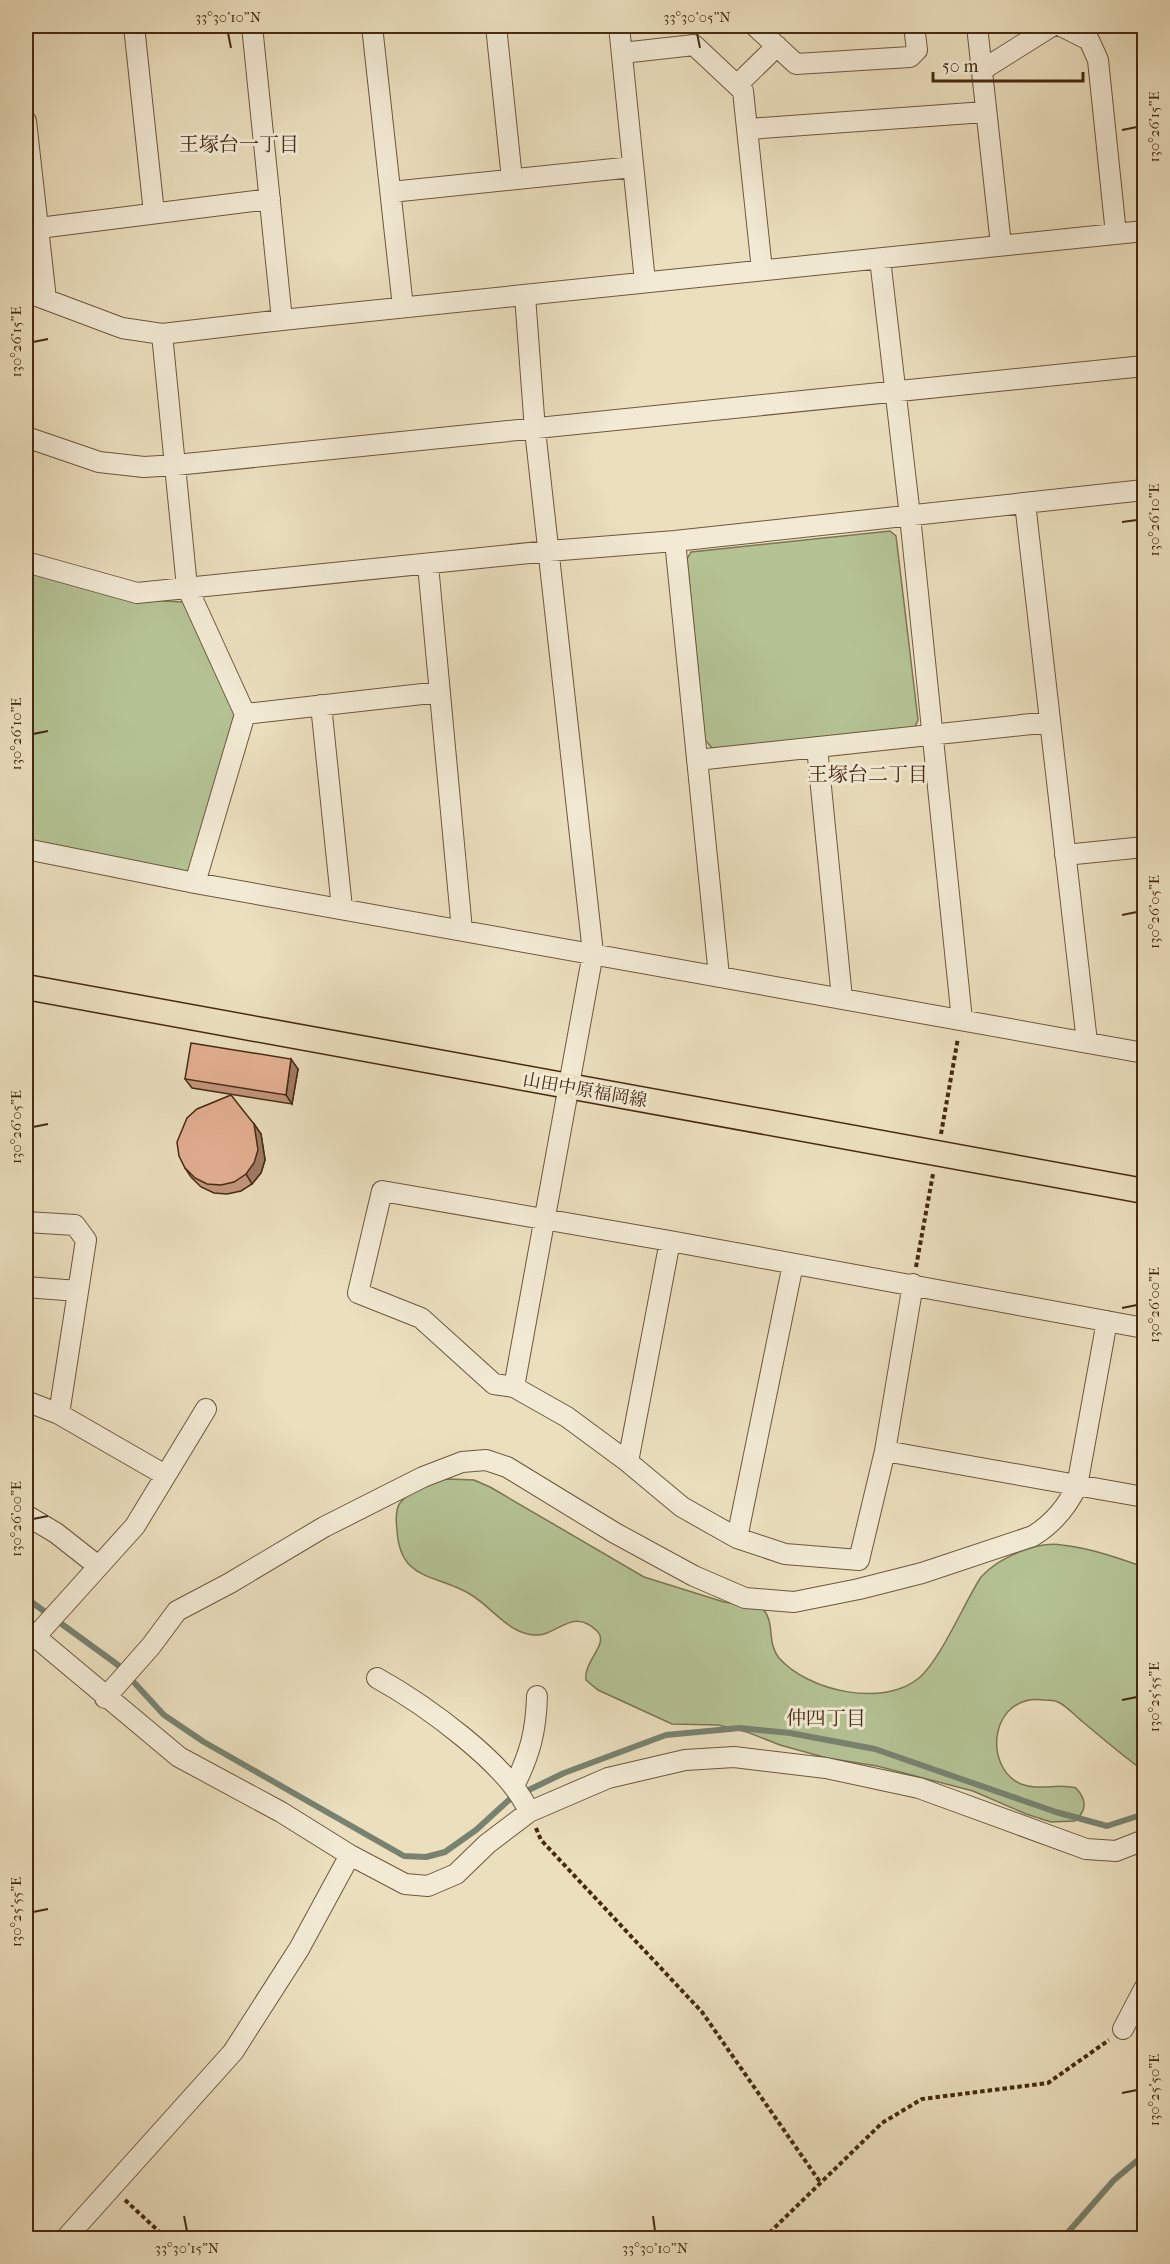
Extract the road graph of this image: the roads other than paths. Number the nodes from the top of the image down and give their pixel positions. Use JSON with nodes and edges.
{"nodes":[{"id":1,"x":134,"y":26,"type":"edge"},
{"id":2,"x":252,"y":26,"type":"edge"},
{"id":3,"x":372,"y":26,"type":"edge"},
{"id":4,"x":496,"y":26,"type":"edge"},
{"id":5,"x":619,"y":26,"type":"edge"},
{"id":6,"x":755,"y":26,"type":"edge"},
{"id":7,"x":914,"y":26,"type":"edge"},
{"id":8,"x":977,"y":26,"type":"edge"},
{"id":9,"x":1052,"y":26,"type":"edge"},
{"id":10,"x":1061,"y":26,"type":"edge"},
{"id":11,"x":777,"y":46,"type":"junction"},
{"id":12,"x":622,"y":53,"type":"junction"},
{"id":13,"x":982,"y":70,"type":"junction"},
{"id":14,"x":737,"y":85,"type":"junction"},
{"id":15,"x":985,"y":112,"type":"junction"},
{"id":16,"x":26,"y":121,"type":"edge"},
{"id":17,"x":748,"y":129,"type":"junction"},
{"id":18,"x":633,"y":167,"type":"junction"},
{"id":19,"x":512,"y":179,"type":"junction"},
{"id":20,"x":391,"y":192,"type":"junction"},
{"id":21,"x":270,"y":199,"type":"junction"},
{"id":22,"x":153,"y":213,"type":"junction"},
{"id":23,"x":39,"y":228,"type":"junction"},
{"id":24,"x":1144,"y":231,"type":"edge"},
{"id":25,"x":1116,"y":234,"type":"junction"},
{"id":26,"x":1001,"y":245,"type":"junction"},
{"id":27,"x":880,"y":259,"type":"junction"},
{"id":28,"x":762,"y":270,"type":"junction"},
{"id":29,"x":645,"y":282,"type":"junction"},
{"id":30,"x":26,"y":292,"type":"edge"},
{"id":31,"x":525,"y":296,"type":"junction"},
{"id":32,"x":46,"y":299,"type":"junction"},
{"id":33,"x":404,"y":307,"type":"junction"},
{"id":34,"x":282,"y":320,"type":"junction"},
{"id":35,"x":162,"y":334,"type":"junction"},
{"id":36,"x":1144,"y":366,"type":"edge"},
{"id":37,"x":894,"y":392,"type":"junction"},
{"id":38,"x":535,"y":430,"type":"junction"},
{"id":39,"x":26,"y":437,"type":"edge"},
{"id":40,"x":176,"y":465,"type":"junction"},
{"id":41,"x":1144,"y":490,"type":"edge"},
{"id":42,"x":1025,"y":504,"type":"junction"},
{"id":43,"x":910,"y":516,"type":"junction"},
{"id":44,"x":675,"y":541,"type":"junction"},
{"id":45,"x":549,"y":551,"type":"junction"},
{"id":46,"x":26,"y":562,"type":"edge"},
{"id":47,"x":428,"y":565,"type":"junction"},
{"id":48,"x":187,"y":587,"type":"junction"},
{"id":49,"x":440,"y":692,"type":"junction"},
{"id":50,"x":321,"y":705,"type":"junction"},
{"id":51,"x":245,"y":714,"type":"junction"},
{"id":52,"x":1050,"y":722,"type":"junction"},
{"id":53,"x":932,"y":734,"type":"junction"},
{"id":54,"x":817,"y":747,"type":"junction"},
{"id":55,"x":697,"y":760,"type":"junction"},
{"id":56,"x":1144,"y":847,"type":"edge"},
{"id":57,"x":26,"y":849,"type":"edge"},
{"id":58,"x":1065,"y":855,"type":"junction"},
{"id":59,"x":195,"y":883,"type":"junction"},
{"id":60,"x":342,"y":909,"type":"junction"},
{"id":61,"x":462,"y":930,"type":"junction"},
{"id":62,"x":593,"y":953,"type":"junction"},
{"id":63,"x":719,"y":976,"type":"junction"},
{"id":64,"x":26,"y":987,"type":"edge"},
{"id":65,"x":842,"y":998,"type":"junction"},
{"id":66,"x":962,"y":1020,"type":"junction"},
{"id":67,"x":1087,"y":1042,"type":"junction"},
{"id":68,"x":1144,"y":1053,"type":"edge"},
{"id":69,"x":571,"y":1087,"type":"junction"},
{"id":70,"x":1144,"y":1191,"type":"edge"},
{"id":71,"x":545,"y":1219,"type":"junction"},
{"id":72,"x":26,"y":1222,"type":"edge"},
{"id":73,"x":670,"y":1241,"type":"junction"},
{"id":74,"x":793,"y":1264,"type":"junction"},
{"id":75,"x":913,"y":1284,"type":"junction"},
{"id":76,"x":26,"y":1287,"type":"edge"},
{"id":77,"x":78,"y":1291,"type":"junction"},
{"id":78,"x":1107,"y":1321,"type":"junction"},
{"id":79,"x":1144,"y":1328,"type":"edge"},
{"id":80,"x":514,"y":1386,"type":"junction"},
{"id":81,"x":26,"y":1401,"type":"edge"},
{"id":82,"x":206,"y":1409,"type":"dead end"},
{"id":83,"x":59,"y":1414,"type":"junction"},
{"id":84,"x":885,"y":1451,"type":"junction"},
{"id":85,"x":628,"y":1462,"type":"junction"},
{"id":86,"x":165,"y":1475,"type":"junction"},
{"id":87,"x":1077,"y":1486,"type":"junction"},
{"id":88,"x":1144,"y":1497,"type":"edge"},
{"id":89,"x":26,"y":1515,"type":"edge"},
{"id":90,"x":737,"y":1538,"type":"junction"},
{"id":91,"x":98,"y":1566,"type":"junction"},
{"id":92,"x":30,"y":1633,"type":"edge"},
{"id":93,"x":376,"y":1678,"type":"dead end"},
{"id":94,"x":537,"y":1696,"type":"dead end"},
{"id":95,"x":105,"y":1698,"type":"junction"},
{"id":96,"x":514,"y":1786,"type":"junction"},
{"id":97,"x":529,"y":1812,"type":"junction"},
{"id":98,"x":1144,"y":1840,"type":"edge"},
{"id":99,"x":350,"y":1855,"type":"junction"},
{"id":100,"x":1144,"y":1989,"type":"edge"},
{"id":101,"x":1123,"y":2029,"type":"road end"},
{"id":102,"x":66,"y":2238,"type":"edge"}],
"edges":[{"from":1,"to":22,"type":"street"},
{"from":2,"to":21,"type":"street"},
{"from":3,"to":20,"type":"street"},
{"from":4,"to":19,"type":"street"},
{"from":5,"to":12,"type":"street"},
{"from":6,"to":11,"type":"street"},
{"from":7,"to":11,"type":"street"},
{"from":8,"to":13,"type":"street"},
{"from":9,"to":13,"type":"street"},
{"from":10,"to":25,"type":"street"},
{"from":11,"to":14,"type":"street"},
{"from":12,"to":14,"type":"street"},
{"from":12,"to":18,"type":"street"},
{"from":13,"to":15,"type":"street"},
{"from":14,"to":17,"type":"street"},
{"from":15,"to":17,"type":"street"},
{"from":15,"to":26,"type":"street"},
{"from":16,"to":23,"type":"street"},
{"from":17,"to":28,"type":"street"},
{"from":18,"to":19,"type":"street"},
{"from":18,"to":29,"type":"street"},
{"from":19,"to":20,"type":"street"},
{"from":20,"to":33,"type":"street"},
{"from":21,"to":22,"type":"street"},
{"from":21,"to":34,"type":"street"},
{"from":22,"to":23,"type":"street"},
{"from":23,"to":32,"type":"street"},
{"from":24,"to":25,"type":"street"},
{"from":25,"to":26,"type":"street"},
{"from":26,"to":27,"type":"street"},
{"from":27,"to":28,"type":"street"},
{"from":27,"to":37,"type":"street"},
{"from":28,"to":29,"type":"street"},
{"from":29,"to":31,"type":"street"},
{"from":30,"to":32,"type":"street"},
{"from":31,"to":33,"type":"street"},
{"from":31,"to":38,"type":"street"},
{"from":32,"to":35,"type":"street"},
{"from":33,"to":34,"type":"street"},
{"from":34,"to":35,"type":"street"},
{"from":35,"to":40,"type":"street"},
{"from":36,"to":37,"type":"street"},
{"from":37,"to":38,"type":"street"},
{"from":37,"to":43,"type":"street"},
{"from":38,"to":40,"type":"street"},
{"from":38,"to":45,"type":"street"},
{"from":39,"to":40,"type":"street"},
{"from":40,"to":48,"type":"street"},
{"from":41,"to":42,"type":"street"},
{"from":42,"to":43,"type":"street"},
{"from":42,"to":52,"type":"street"},
{"from":43,"to":44,"type":"street"},
{"from":43,"to":53,"type":"street"},
{"from":44,"to":45,"type":"street"},
{"from":44,"to":55,"type":"street"},
{"from":45,"to":47,"type":"street"},
{"from":45,"to":62,"type":"street"},
{"from":46,"to":48,"type":"street"},
{"from":47,"to":48,"type":"street"},
{"from":47,"to":49,"type":"street"},
{"from":48,"to":51,"type":"street"},
{"from":49,"to":50,"type":"street"},
{"from":49,"to":61,"type":"street"},
{"from":50,"to":51,"type":"street"},
{"from":50,"to":60,"type":"street"},
{"from":51,"to":59,"type":"street"},
{"from":52,"to":53,"type":"street"},
{"from":52,"to":58,"type":"street"},
{"from":53,"to":54,"type":"street"},
{"from":53,"to":66,"type":"street"},
{"from":54,"to":55,"type":"street"},
{"from":54,"to":65,"type":"street"},
{"from":55,"to":63,"type":"street"},
{"from":56,"to":58,"type":"street"},
{"from":57,"to":59,"type":"street"},
{"from":58,"to":67,"type":"street"},
{"from":59,"to":60,"type":"street"},
{"from":60,"to":61,"type":"street"},
{"from":61,"to":62,"type":"street"},
{"from":62,"to":63,"type":"street"},
{"from":62,"to":69,"type":"street"},
{"from":63,"to":65,"type":"street"},
{"from":64,"to":69,"type":"main road","name":"山田中原福岡線"},
{"from":65,"to":66,"type":"street"},
{"from":66,"to":67,"type":"street"},
{"from":67,"to":68,"type":"street"},
{"from":69,"to":70,"type":"main road","name":"山田中原福岡線"},
{"from":69,"to":71,"type":"street"},
{"from":71,"to":73,"type":"street"},
{"from":71,"to":80,"type":"street"},
{"from":71,"to":80,"type":"street"},
{"from":72,"to":77,"type":"street"},
{"from":73,"to":74,"type":"street"},
{"from":73,"to":85,"type":"street"},
{"from":74,"to":75,"type":"street"},
{"from":74,"to":90,"type":"street"},
{"from":75,"to":78,"type":"street"},
{"from":75,"to":84,"type":"street"},
{"from":76,"to":77,"type":"street"},
{"from":77,"to":83,"type":"street"},
{"from":78,"to":79,"type":"street"},
{"from":78,"to":87,"type":"street"},
{"from":80,"to":85,"type":"street"},
{"from":81,"to":83,"type":"street"},
{"from":82,"to":86,"type":"street"},
{"from":83,"to":86,"type":"street"},
{"from":84,"to":87,"type":"street"},
{"from":84,"to":90,"type":"street"},
{"from":85,"to":90,"type":"street"},
{"from":86,"to":91,"type":"street"},
{"from":87,"to":88,"type":"street"},
{"from":87,"to":95,"type":"street"},
{"from":89,"to":91,"type":"street"},
{"from":91,"to":92,"type":"street"},
{"from":92,"to":95,"type":"street"},
{"from":93,"to":96,"type":"street"},
{"from":94,"to":96,"type":"street"},
{"from":95,"to":99,"type":"street"},
{"from":96,"to":97,"type":"street"},
{"from":97,"to":98,"type":"street"},
{"from":97,"to":99,"type":"street"},
{"from":99,"to":102,"type":"street"},
{"from":100,"to":101,"type":"street"}]}
